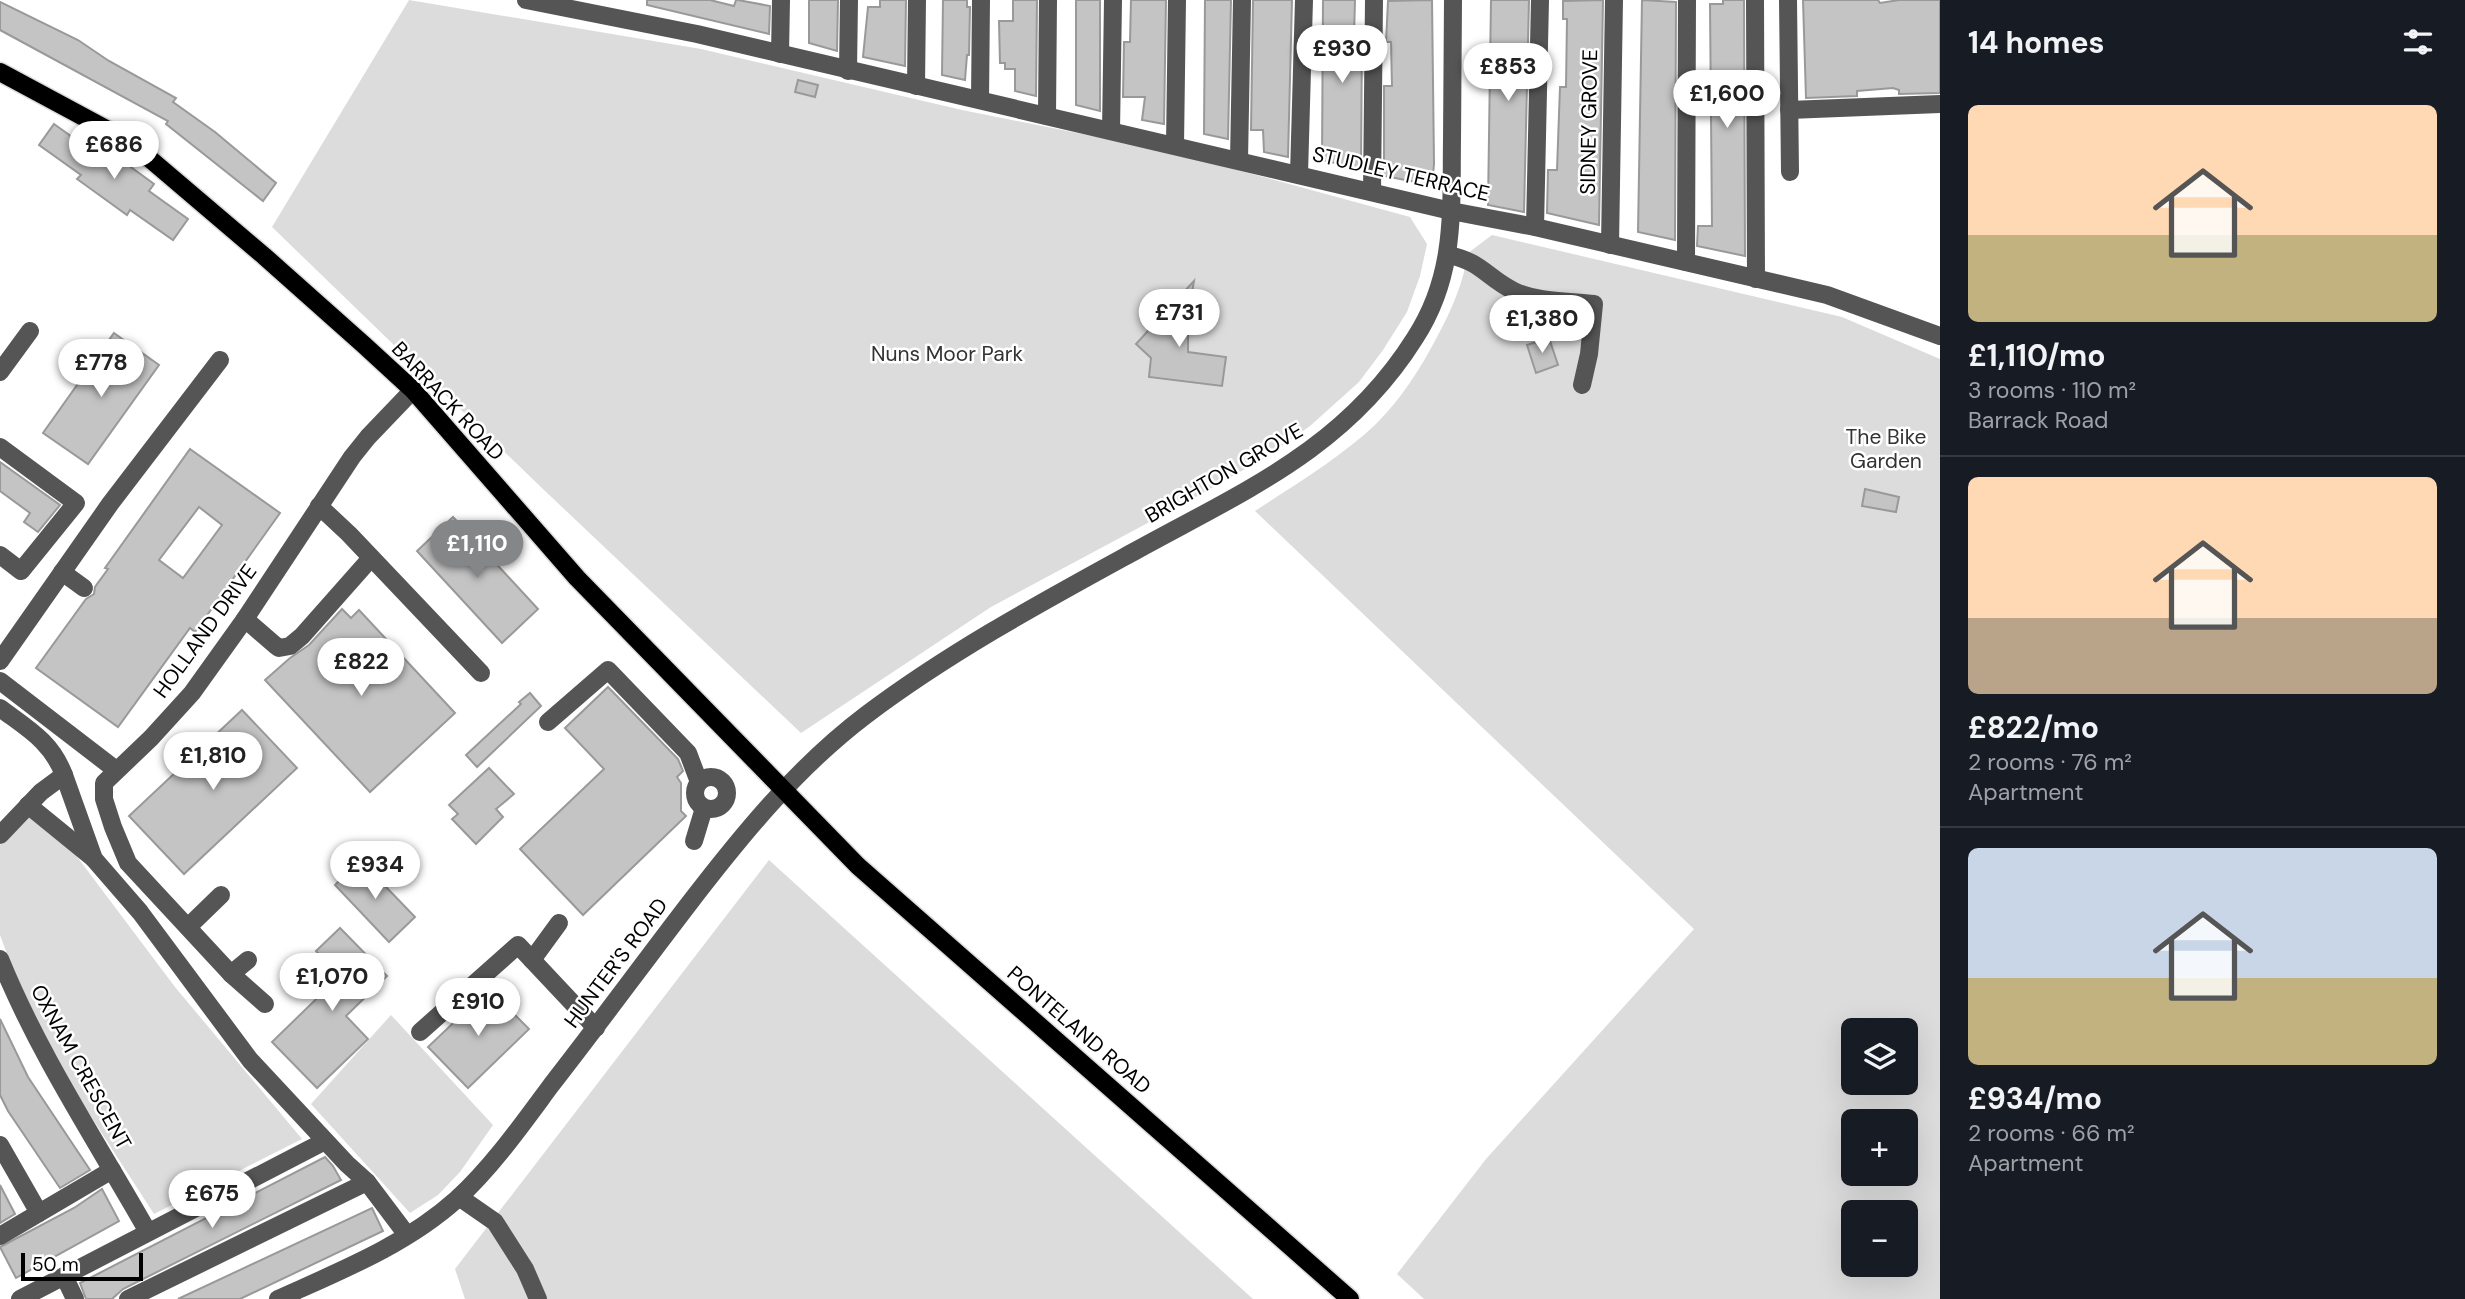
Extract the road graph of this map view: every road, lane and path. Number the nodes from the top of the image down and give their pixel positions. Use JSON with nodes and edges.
{"nodes":[{"id":1,"x":526,"y":0,"type":"edge"},
{"id":2,"x":780,"y":0,"type":"edge"},
{"id":3,"x":849,"y":0,"type":"edge"},
{"id":4,"x":917,"y":0,"type":"edge"},
{"id":5,"x":981,"y":0,"type":"edge"},
{"id":6,"x":1048,"y":0,"type":"edge"},
{"id":7,"x":1113,"y":0,"type":"edge"},
{"id":8,"x":1177,"y":0,"type":"edge"},
{"id":9,"x":1242,"y":0,"type":"edge"},
{"id":10,"x":1304,"y":0,"type":"edge"},
{"id":11,"x":1374,"y":0,"type":"edge"},
{"id":12,"x":1453,"y":0,"type":"edge"},
{"id":13,"x":1540,"y":0,"type":"edge"},
{"id":14,"x":1614,"y":0,"type":"edge"},
{"id":15,"x":1687,"y":0,"type":"edge"},
{"id":16,"x":1788,"y":0,"type":"edge"},
{"id":17,"x":569,"y":4,"type":"edge"},
{"id":18,"x":1755,"y":6,"type":"edge"},
{"id":19,"x":780,"y":54,"type":"junction"},
{"id":20,"x":848,"y":71,"type":"junction"},
{"id":21,"x":0,"y":72,"type":"edge"},
{"id":22,"x":916,"y":86,"type":"junction"},
{"id":23,"x":980,"y":100,"type":"junction"},
{"id":24,"x":1940,"y":104,"type":"edge"},
{"id":25,"x":1790,"y":110,"type":"junction"},
{"id":26,"x":1047,"y":116,"type":"junction"},
{"id":27,"x":1111,"y":131,"type":"junction"},
{"id":28,"x":1175,"y":145,"type":"junction"},
{"id":29,"x":1239,"y":160,"type":"junction"},
{"id":30,"x":1790,"y":172,"type":"dead end"},
{"id":31,"x":1299,"y":174,"type":"junction"},
{"id":32,"x":1371,"y":192,"type":"junction"},
{"id":33,"x":1451,"y":211,"type":"junction"},
{"id":34,"x":1535,"y":227,"type":"junction"},
{"id":35,"x":1609,"y":245,"type":"junction"},
{"id":36,"x":1448,"y":255,"type":"junction"},
{"id":37,"x":1686,"y":262,"type":"junction"},
{"id":38,"x":1756,"y":279,"type":"junction"},
{"id":39,"x":30,"y":331,"type":"dead end"},
{"id":40,"x":1940,"y":336,"type":"edge"},
{"id":41,"x":220,"y":359,"type":"dead end"},
{"id":42,"x":0,"y":372,"type":"edge"},
{"id":43,"x":1582,"y":385,"type":"dead end"},
{"id":44,"x":412,"y":390,"type":"junction"},
{"id":45,"x":0,"y":447,"type":"edge"},
{"id":46,"x":319,"y":506,"type":"junction"},
{"id":47,"x":0,"y":555,"type":"edge"},
{"id":48,"x":371,"y":558,"type":"junction"},
{"id":49,"x":62,"y":572,"type":"junction"},
{"id":50,"x":84,"y":588,"type":"dead end"},
{"id":51,"x":245,"y":619,"type":"junction"},
{"id":52,"x":0,"y":661,"type":"edge"},
{"id":53,"x":481,"y":673,"type":"dead end"},
{"id":54,"x":0,"y":681,"type":"edge"},
{"id":55,"x":0,"y":708,"type":"edge"},
{"id":56,"x":548,"y":722,"type":"dead end"},
{"id":57,"x":116,"y":770,"type":"junction"},
{"id":58,"x":64,"y":775,"type":"junction"},
{"id":59,"x":699,"y":782,"type":"junction"},
{"id":60,"x":782,"y":790,"type":"junction"},
{"id":61,"x":28,"y":805,"type":"junction"},
{"id":62,"x":704,"y":808,"type":"junction"},
{"id":63,"x":0,"y":835,"type":"edge"},
{"id":64,"x":694,"y":841,"type":"dead end"},
{"id":65,"x":93,"y":859,"type":"junction"},
{"id":66,"x":222,"y":895,"type":"dead end"},
{"id":67,"x":559,"y":923,"type":"dead end"},
{"id":68,"x":188,"y":928,"type":"junction"},
{"id":69,"x":0,"y":959,"type":"edge"},
{"id":70,"x":248,"y":960,"type":"dead end"},
{"id":71,"x":532,"y":960,"type":"junction"},
{"id":72,"x":231,"y":974,"type":"junction"},
{"id":73,"x":265,"y":1004,"type":"dead end"},
{"id":74,"x":596,"y":1027,"type":"junction"},
{"id":75,"x":420,"y":1032,"type":"dead end"},
{"id":76,"x":325,"y":1141,"type":"junction"},
{"id":77,"x":0,"y":1145,"type":"edge"},
{"id":78,"x":112,"y":1170,"type":"junction"},
{"id":79,"x":367,"y":1182,"type":"junction"},
{"id":80,"x":459,"y":1197,"type":"junction"},
{"id":81,"x":39,"y":1213,"type":"junction"},
{"id":82,"x":148,"y":1232,"type":"junction"},
{"id":83,"x":407,"y":1235,"type":"junction"},
{"id":84,"x":0,"y":1236,"type":"edge"},
{"id":85,"x":64,"y":1276,"type":"junction"},
{"id":86,"x":20,"y":1299,"type":"edge"},
{"id":87,"x":75,"y":1299,"type":"edge"},
{"id":88,"x":128,"y":1299,"type":"edge"},
{"id":89,"x":278,"y":1299,"type":"edge"},
{"id":90,"x":538,"y":1299,"type":"edge"},
{"id":91,"x":1350,"y":1299,"type":"edge"}],
"edges":[{"from":1,"to":17,"type":"street","name":"STUDLEY TERRACE"},
{"from":2,"to":19,"type":"street"},
{"from":3,"to":20,"type":"street"},
{"from":4,"to":22,"type":"street"},
{"from":5,"to":23,"type":"street"},
{"from":6,"to":26,"type":"street"},
{"from":7,"to":27,"type":"street"},
{"from":8,"to":28,"type":"street"},
{"from":9,"to":29,"type":"street"},
{"from":10,"to":31,"type":"street"},
{"from":11,"to":32,"type":"street"},
{"from":12,"to":33,"type":"street","name":"BRIGHTON GROVE"},
{"from":13,"to":34,"type":"street"},
{"from":14,"to":35,"type":"street","name":"SIDNEY GROVE"},
{"from":15,"to":37,"type":"street"},
{"from":16,"to":25,"type":"street"},
{"from":17,"to":19,"type":"street","name":"STUDLEY TERRACE"},
{"from":18,"to":38,"type":"street"},
{"from":19,"to":20,"type":"street","name":"STUDLEY TERRACE"},
{"from":20,"to":22,"type":"street","name":"STUDLEY TERRACE"},
{"from":21,"to":44,"type":"main road","name":"BARRACK ROAD"},
{"from":22,"to":23,"type":"street","name":"STUDLEY TERRACE"},
{"from":23,"to":26,"type":"street","name":"STUDLEY TERRACE"},
{"from":24,"to":25,"type":"street"},
{"from":25,"to":30,"type":"street"},
{"from":26,"to":27,"type":"street","name":"STUDLEY TERRACE"},
{"from":27,"to":28,"type":"street","name":"STUDLEY TERRACE"},
{"from":28,"to":29,"type":"street","name":"STUDLEY TERRACE"},
{"from":29,"to":31,"type":"street","name":"STUDLEY TERRACE"},
{"from":31,"to":32,"type":"street","name":"STUDLEY TERRACE"},
{"from":32,"to":33,"type":"street","name":"STUDLEY TERRACE"},
{"from":33,"to":34,"type":"street","name":"STUDLEY TERRACE"},
{"from":33,"to":36,"type":"street","name":"BRIGHTON GROVE"},
{"from":34,"to":35,"type":"street","name":"STUDLEY TERRACE"},
{"from":35,"to":37,"type":"street","name":"STUDLEY TERRACE"},
{"from":36,"to":43,"type":"street"},
{"from":36,"to":60,"type":"street","name":"BRIGHTON GROVE"},
{"from":37,"to":38,"type":"street","name":"STUDLEY TERRACE"},
{"from":38,"to":40,"type":"street","name":"STUDLEY TERRACE"},
{"from":39,"to":42,"type":"street"},
{"from":41,"to":49,"type":"street"},
{"from":44,"to":46,"type":"street","name":"HOLLAND DRIVE"},
{"from":44,"to":60,"type":"main road","name":"BARRACK ROAD"},
{"from":45,"to":47,"type":"street"},
{"from":46,"to":48,"type":"street"},
{"from":46,"to":51,"type":"street","name":"HOLLAND DRIVE"},
{"from":48,"to":51,"type":"street"},
{"from":48,"to":53,"type":"street"},
{"from":49,"to":50,"type":"street"},
{"from":49,"to":52,"type":"street"},
{"from":51,"to":57,"type":"street","name":"HOLLAND DRIVE"},
{"from":54,"to":57,"type":"street"},
{"from":55,"to":58,"type":"street"},
{"from":56,"to":59,"type":"street"},
{"from":57,"to":68,"type":"street","name":"HOLLAND DRIVE"},
{"from":58,"to":61,"type":"street"},
{"from":58,"to":65,"type":"street"},
{"from":59,"to":62,"type":"street"},
{"from":59,"to":62,"type":"street"},
{"from":60,"to":74,"type":"street","name":"HUNTER'S ROAD"},
{"from":60,"to":91,"type":"main road","name":"PONTELAND ROAD"},
{"from":61,"to":63,"type":"street"},
{"from":61,"to":65,"type":"street"},
{"from":62,"to":64,"type":"street"},
{"from":65,"to":76,"type":"street"},
{"from":66,"to":68,"type":"street"},
{"from":67,"to":71,"type":"street"},
{"from":68,"to":72,"type":"street","name":"HOLLAND DRIVE"},
{"from":69,"to":78,"type":"street","name":"OXNAM CRESCENT"},
{"from":70,"to":72,"type":"street"},
{"from":71,"to":74,"type":"street"},
{"from":71,"to":75,"type":"street"},
{"from":72,"to":73,"type":"street","name":"HOLLAND DRIVE"},
{"from":74,"to":80,"type":"street","name":"HUNTER'S ROAD"},
{"from":76,"to":79,"type":"street"},
{"from":76,"to":82,"type":"street"},
{"from":77,"to":81,"type":"street"},
{"from":78,"to":81,"type":"street"},
{"from":78,"to":82,"type":"street","name":"OXNAM CRESCENT"},
{"from":79,"to":83,"type":"street"},
{"from":79,"to":88,"type":"street"},
{"from":80,"to":83,"type":"street","name":"HUNTER'S ROAD"},
{"from":80,"to":90,"type":"street"},
{"from":81,"to":84,"type":"street"},
{"from":82,"to":85,"type":"street"},
{"from":83,"to":89,"type":"street","name":"HUNTER'S ROAD"},
{"from":85,"to":86,"type":"street"},
{"from":85,"to":87,"type":"street"}]}
